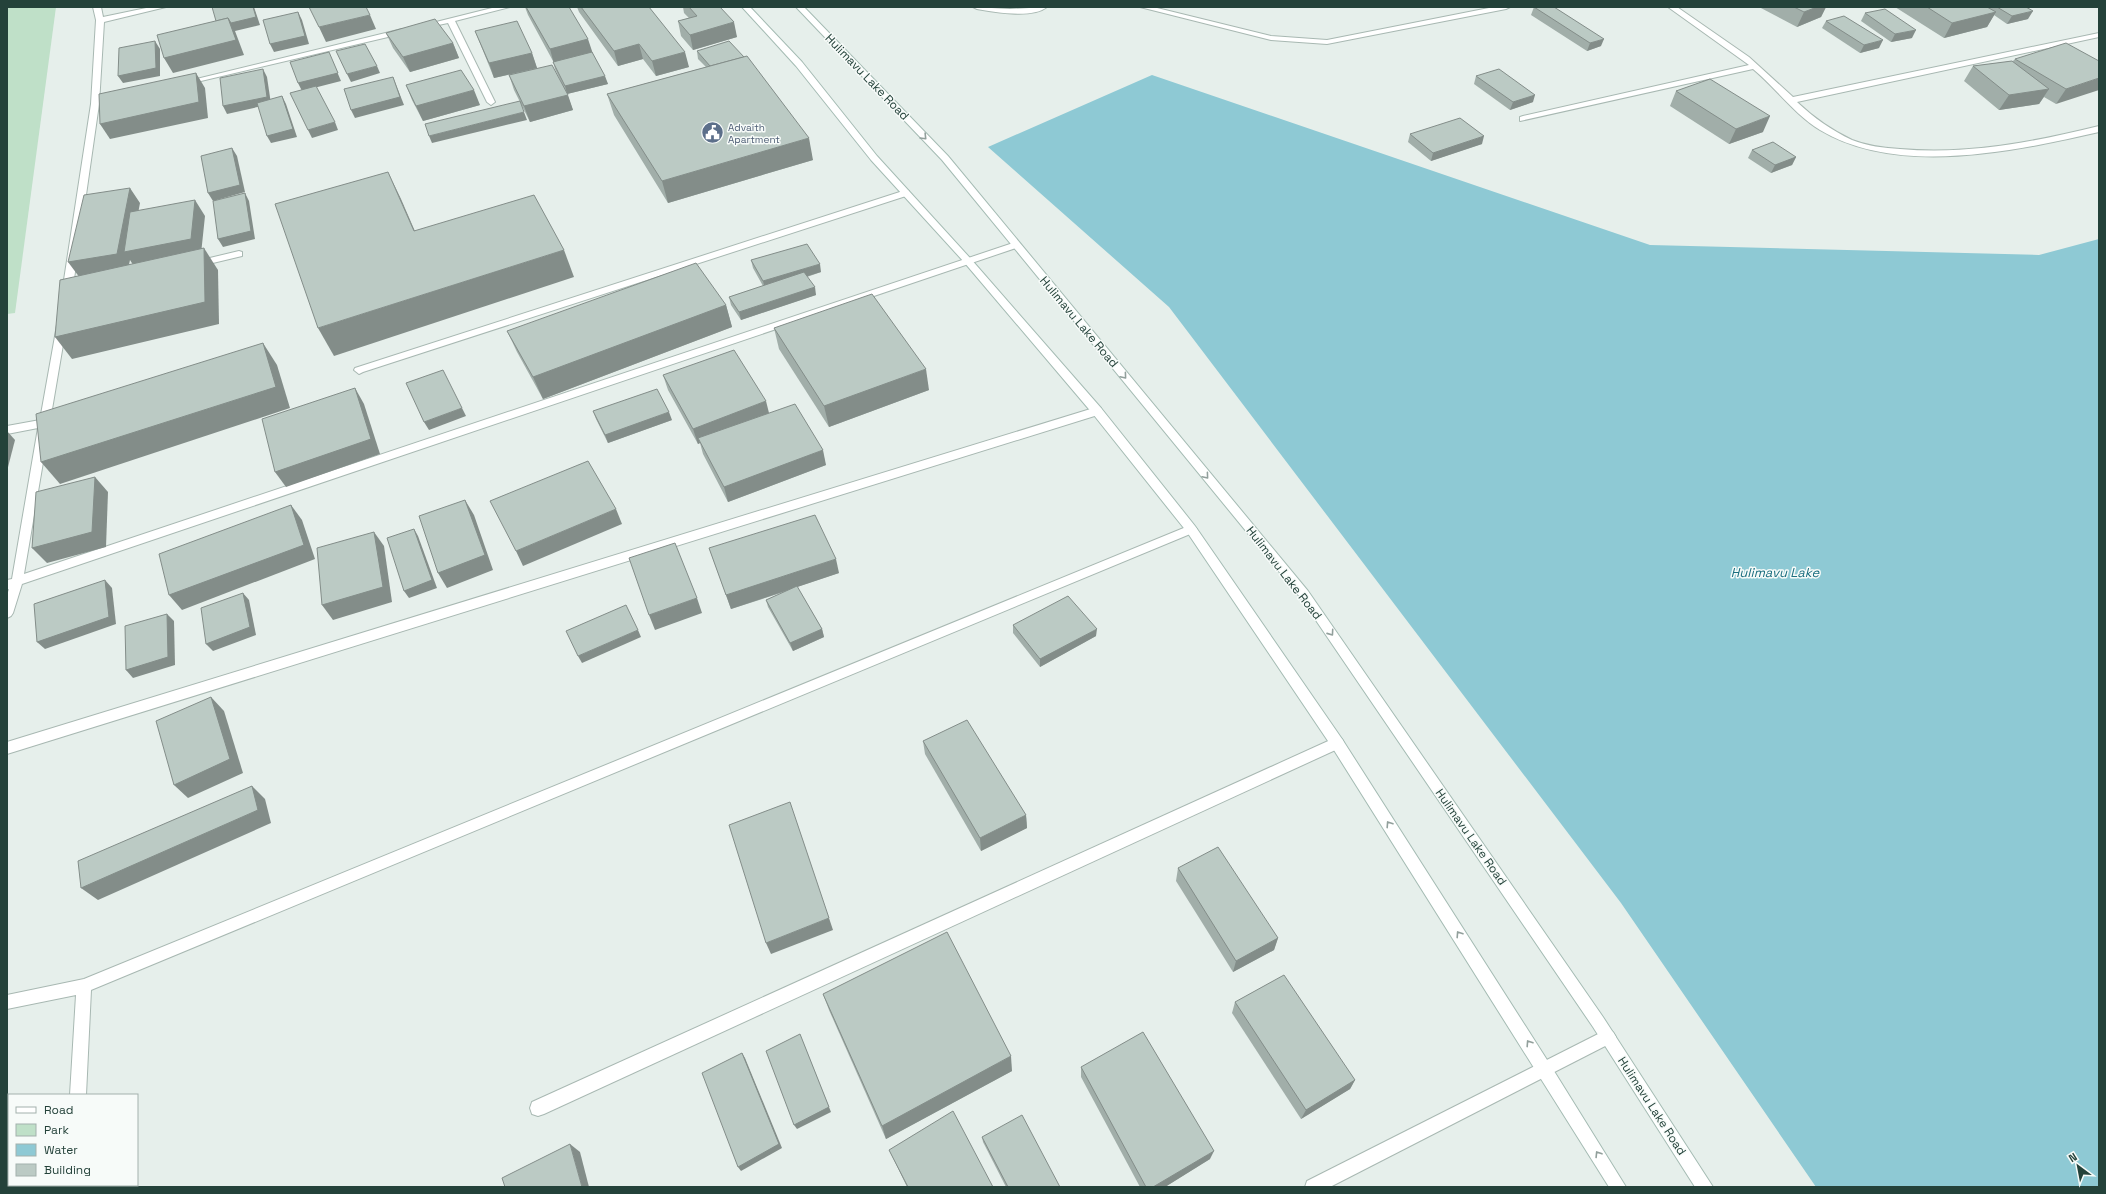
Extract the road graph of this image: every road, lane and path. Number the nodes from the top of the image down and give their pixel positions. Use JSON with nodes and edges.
{"nodes":[{"id":1,"x":97,"y":7,"type":"edge"},
{"id":2,"x":162,"y":7,"type":"edge"},
{"id":3,"x":506,"y":7,"type":"edge"},
{"id":4,"x":746,"y":7,"type":"edge"},
{"id":5,"x":800,"y":7,"type":"edge"},
{"id":6,"x":977,"y":7,"type":"edge"},
{"id":7,"x":1043,"y":7,"type":"edge"},
{"id":8,"x":1144,"y":7,"type":"edge"},
{"id":9,"x":1506,"y":7,"type":"edge"},
{"id":10,"x":1672,"y":7,"type":"edge"},
{"id":11,"x":100,"y":20,"type":"junction"},
{"id":12,"x":450,"y":20,"type":"junction"},
{"id":13,"x":2099,"y":35,"type":"edge"},
{"id":14,"x":1755,"y":66,"type":"junction"},
{"id":15,"x":172,"y":86,"type":"edge"},
{"id":16,"x":1793,"y":100,"type":"junction"},
{"id":17,"x":491,"y":102,"type":"dead end"},
{"id":18,"x":1523,"y":119,"type":"dead end"},
{"id":19,"x":2099,"y":129,"type":"edge"},
{"id":20,"x":906,"y":193,"type":"junction"},
{"id":21,"x":1016,"y":245,"type":"junction"},
{"id":22,"x":239,"y":254,"type":"dead end"},
{"id":23,"x":967,"y":260,"type":"junction"},
{"id":24,"x":187,"y":266,"type":"edge"},
{"id":25,"x":68,"y":298,"type":"edge"},
{"id":26,"x":63,"y":318,"type":"edge"},
{"id":27,"x":359,"y":370,"type":"dead end"},
{"id":28,"x":1097,"y":411,"type":"junction"},
{"id":29,"x":45,"y":423,"type":"junction"},
{"id":30,"x":7,"y":430,"type":"edge"},
{"id":31,"x":1192,"y":529,"type":"junction"},
{"id":32,"x":12,"y":584,"type":"edge"},
{"id":33,"x":7,"y":613,"type":"edge"},
{"id":34,"x":1337,"y":743,"type":"junction"},
{"id":35,"x":7,"y":748,"type":"edge"},
{"id":36,"x":84,"y":986,"type":"junction"},
{"id":37,"x":7,"y":1002,"type":"edge"},
{"id":38,"x":1608,"y":1037,"type":"junction"},
{"id":39,"x":1544,"y":1068,"type":"junction"},
{"id":40,"x":78,"y":1094,"type":"edge"},
{"id":41,"x":538,"y":1108,"type":"dead end"},
{"id":42,"x":1313,"y":1187,"type":"edge"},
{"id":43,"x":1618,"y":1187,"type":"edge"},
{"id":44,"x":1705,"y":1187,"type":"edge"}],
"edges":[{"from":1,"to":11,"type":"street"},
{"from":2,"to":11,"type":"street"},
{"from":3,"to":12,"type":"street"},
{"from":4,"to":20,"type":"street"},
{"from":5,"to":21,"type":"street","name":"Hulimavu Lake Road","one_way":true},
{"from":6,"to":7,"type":"street"},
{"from":8,"to":9,"type":"street"},
{"from":10,"to":14,"type":"street"},
{"from":11,"to":25,"type":"street"},
{"from":12,"to":15,"type":"street"},
{"from":12,"to":17,"type":"street"},
{"from":13,"to":16,"type":"street"},
{"from":14,"to":16,"type":"street"},
{"from":14,"to":18,"type":"street"},
{"from":16,"to":19,"type":"street"},
{"from":20,"to":23,"type":"street"},
{"from":20,"to":27,"type":"street"},
{"from":21,"to":23,"type":"street"},
{"from":21,"to":38,"type":"street","name":"Hulimavu Lake Road","one_way":true},
{"from":22,"to":24,"type":"street"},
{"from":23,"to":28,"type":"street"},
{"from":23,"to":32,"type":"street"},
{"from":26,"to":29,"type":"street"},
{"from":28,"to":31,"type":"street"},
{"from":28,"to":35,"type":"street"},
{"from":29,"to":30,"type":"street"},
{"from":29,"to":32,"type":"street"},
{"from":31,"to":34,"type":"street"},
{"from":31,"to":36,"type":"street"},
{"from":32,"to":33,"type":"street"},
{"from":39,"to":34,"type":"street","one_way":true},
{"from":34,"to":41,"type":"street"},
{"from":36,"to":37,"type":"street"},
{"from":36,"to":40,"type":"street"},
{"from":38,"to":39,"type":"street"},
{"from":38,"to":44,"type":"street","name":"Hulimavu Lake Road"},
{"from":39,"to":42,"type":"street"},
{"from":43,"to":39,"type":"street","one_way":true}]}
